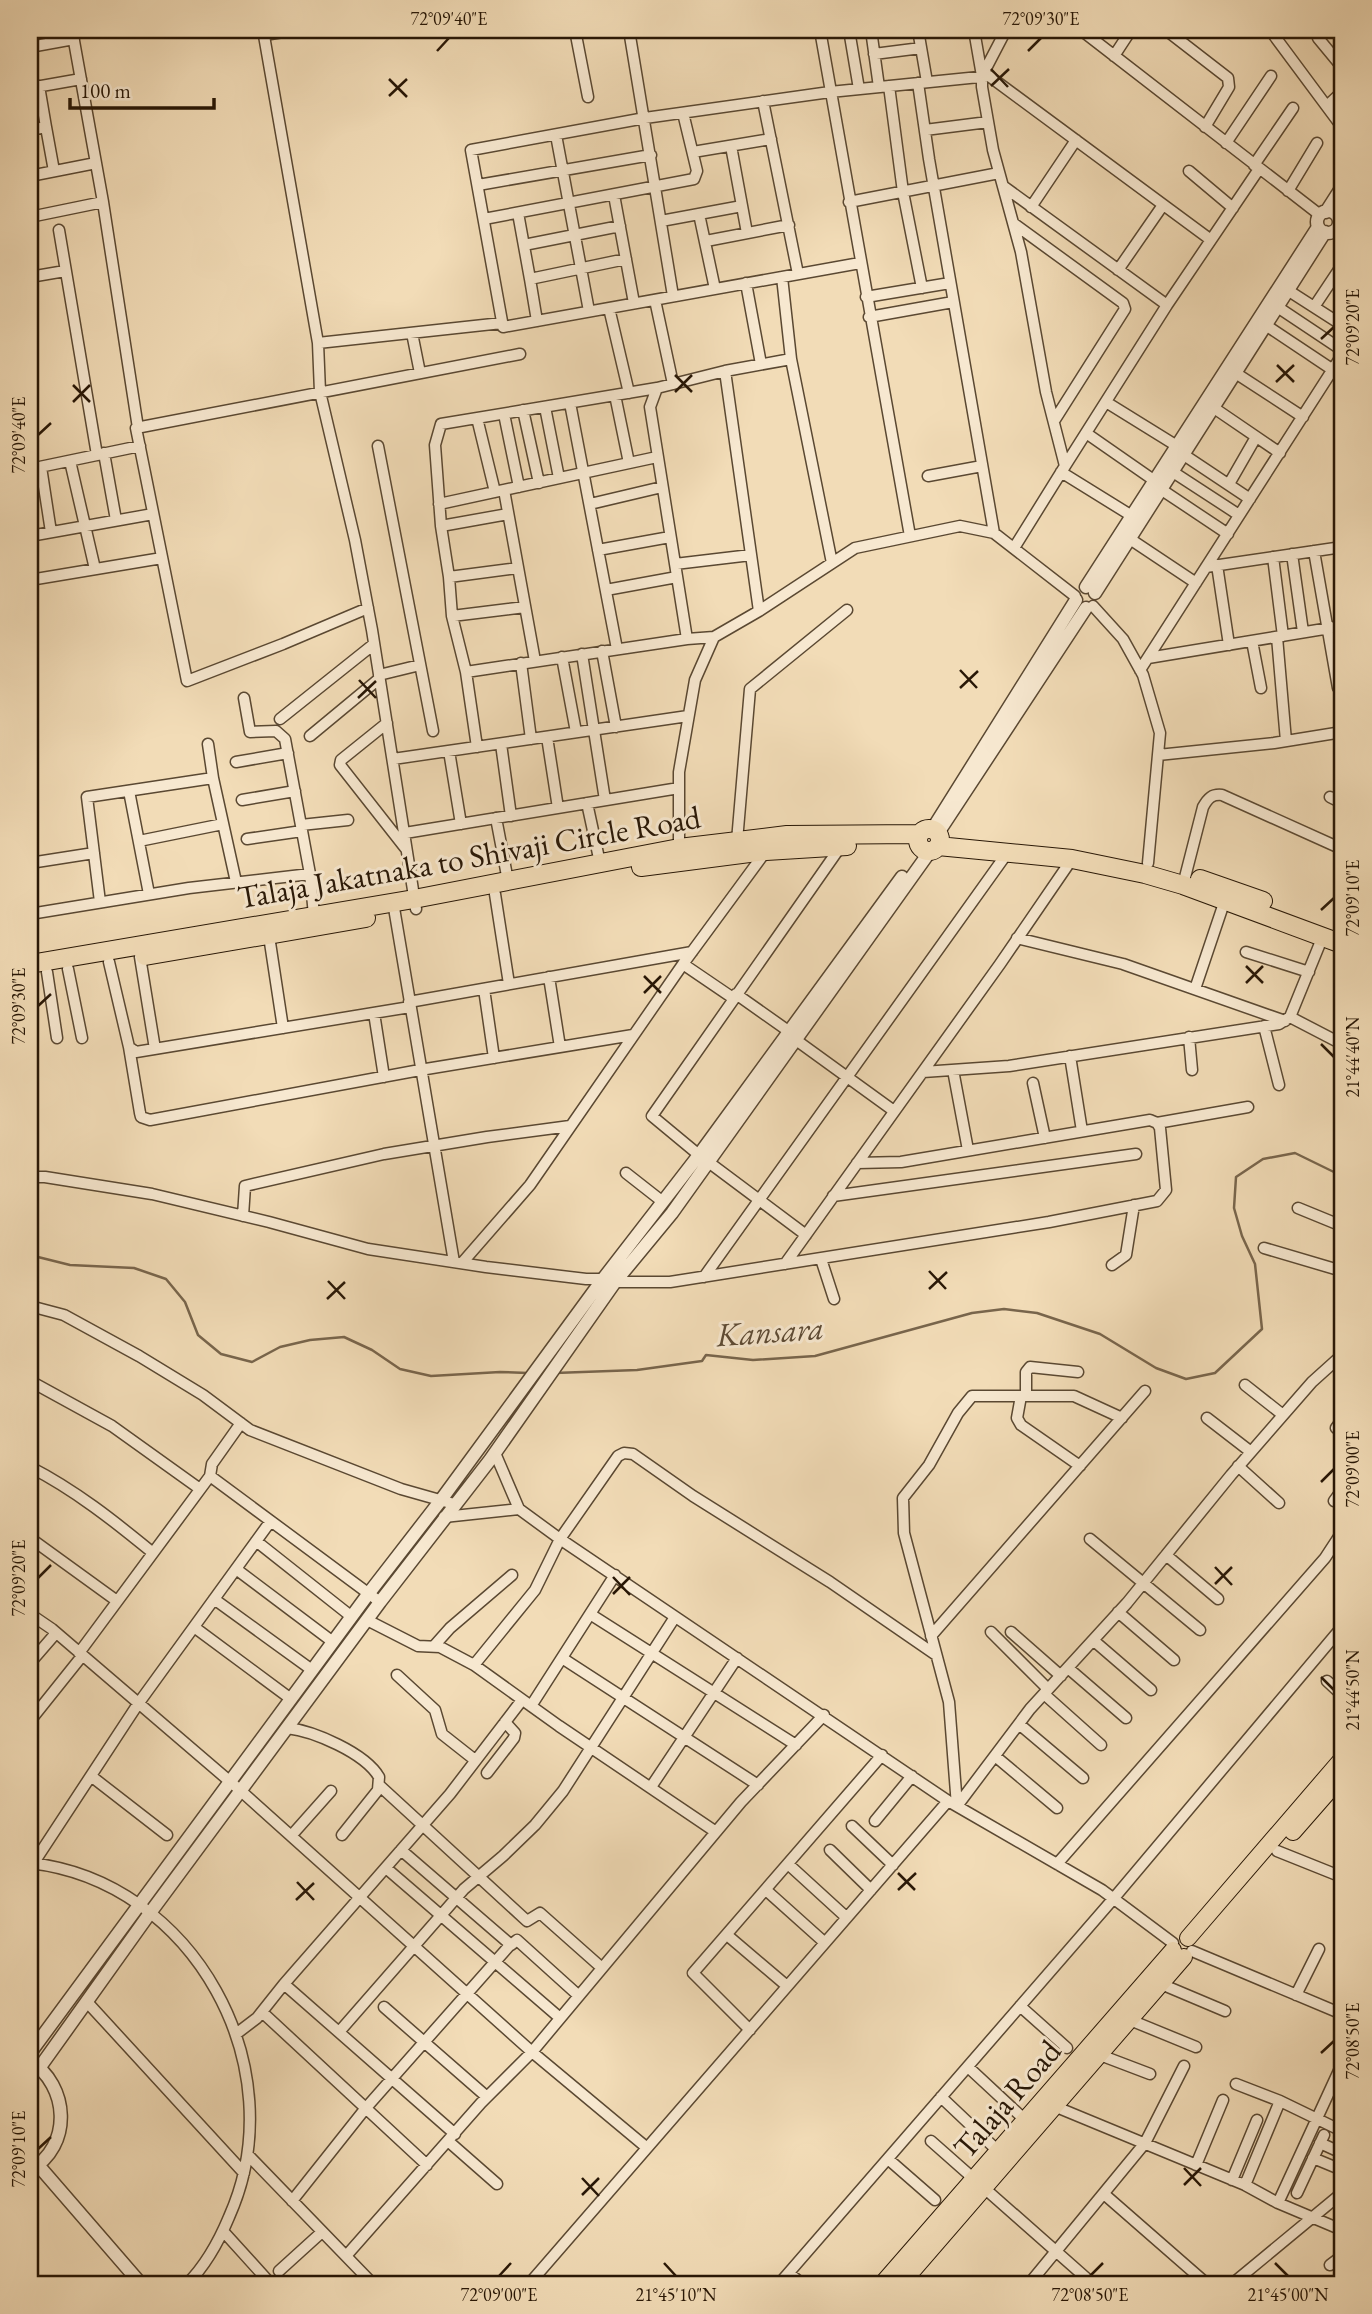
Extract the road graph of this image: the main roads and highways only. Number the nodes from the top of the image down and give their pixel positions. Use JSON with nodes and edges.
{"nodes":[{"id":1,"x":930,"y":841,"type":"junction"},
{"id":2,"x":1185,"y":880,"type":"junction"},
{"id":3,"x":501,"y":887,"type":"junction"},
{"id":4,"x":394,"y":907,"type":"junction"},
{"id":5,"x":1342,"y":932,"type":"edge"},
{"id":6,"x":1342,"y":944,"type":"edge"},
{"id":7,"x":30,"y":964,"type":"edge"},
{"id":8,"x":38,"y":974,"type":"edge"},
{"id":9,"x":1342,"y":1759,"type":"edge"},
{"id":10,"x":1342,"y":1776,"type":"edge"},
{"id":11,"x":1184,"y":1947,"type":"junction"},
{"id":12,"x":1049,"y":2104,"type":"junction"},
{"id":13,"x":979,"y":2184,"type":"junction"},
{"id":14,"x":882,"y":2284,"type":"edge"},
{"id":15,"x":901,"y":2284,"type":"edge"}],
"edges":[{"from":1,"to":2,"type":"highway","name":"Talaja Jakatnaka to Shivaji Circle Road"},
{"from":1,"to":2,"type":"highway","name":"Talaja Jakatnaka to Shivaji Circle Road"},
{"from":1,"to":3,"type":"highway","name":"Talaja Jakatnaka to Shivaji Circle Road"},
{"from":1,"to":3,"type":"highway","name":"Talaja Jakatnaka to Shivaji Circle Road"},
{"from":2,"to":5,"type":"highway","name":"Talaja Jakatnaka to Shivaji Circle Road"},
{"from":2,"to":6,"type":"highway","name":"Talaja Jakatnaka to Shivaji Circle Road"},
{"from":3,"to":4,"type":"highway","name":"Talaja Jakatnaka to Shivaji Circle Road"},
{"from":4,"to":7,"type":"highway","name":"Talaja Jakatnaka to Shivaji Circle Road"},
{"from":4,"to":8,"type":"highway","name":"Talaja Jakatnaka to Shivaji Circle Road"},
{"from":9,"to":11,"type":"main road","name":"Talaja Road"},
{"from":10,"to":11,"type":"main road","name":"Talaja Road"},
{"from":11,"to":12,"type":"main road","name":"Talaja Road"},
{"from":11,"to":12,"type":"main road","name":"Talaja Road"},
{"from":12,"to":13,"type":"main road","name":"Talaja Road"},
{"from":12,"to":13,"type":"main road","name":"Talaja Road"},
{"from":13,"to":14,"type":"main road","name":"Talaja Road"},
{"from":13,"to":15,"type":"main road","name":"Talaja Road"}]}
